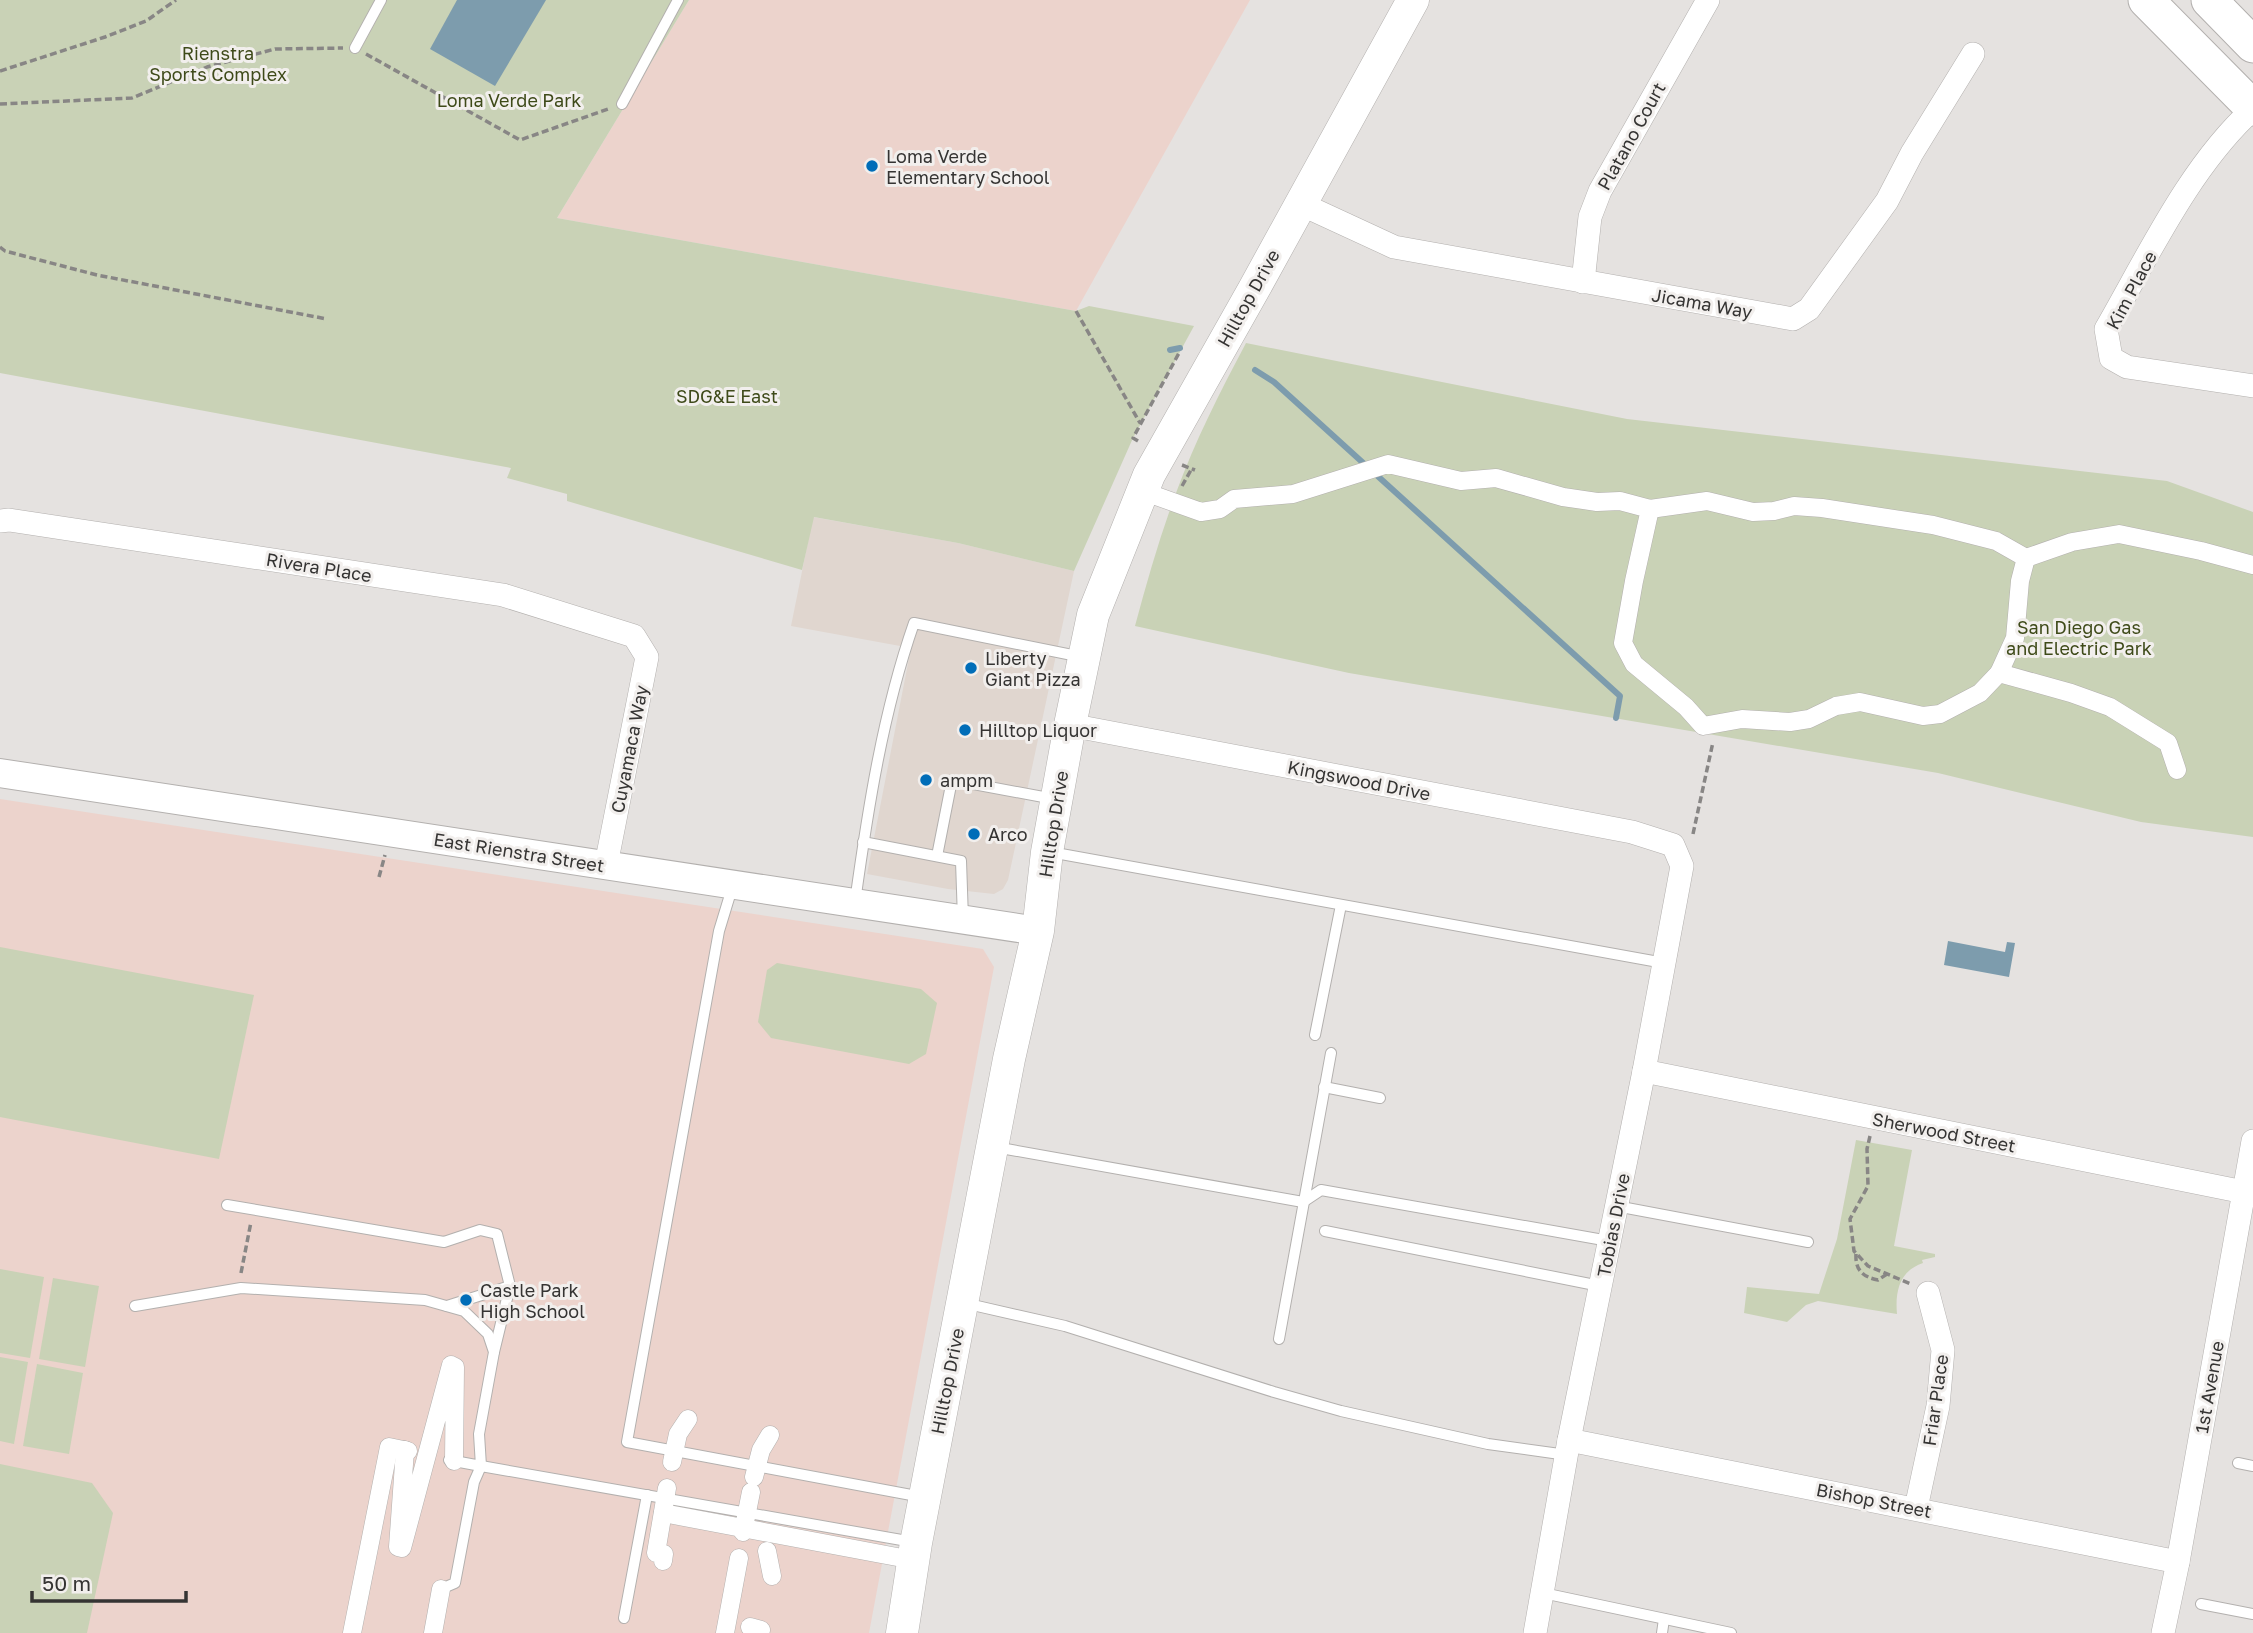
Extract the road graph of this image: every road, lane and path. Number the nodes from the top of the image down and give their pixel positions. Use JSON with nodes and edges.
{"nodes":[{"id":1,"x":176,"y":0,"type":"edge"},
{"id":2,"x":381,"y":0,"type":"edge"},
{"id":3,"x":678,"y":0,"type":"edge"},
{"id":4,"x":1413,"y":0,"type":"edge"},
{"id":5,"x":1708,"y":0,"type":"edge"},
{"id":6,"x":2146,"y":0,"type":"edge"},
{"id":7,"x":2209,"y":0,"type":"edge"},
{"id":8,"x":2253,"y":45,"type":"edge"},
{"id":9,"x":355,"y":48,"type":"junction"},
{"id":10,"x":1972,"y":54,"type":"dead end"},
{"id":11,"x":0,"y":71,"type":"edge"},
{"id":12,"x":0,"y":104,"type":"edge"},
{"id":13,"x":622,"y":104,"type":"joint"},
{"id":14,"x":2253,"y":108,"type":"edge"},
{"id":15,"x":1301,"y":204,"type":"junction"},
{"id":16,"x":0,"y":247,"type":"edge"},
{"id":17,"x":1583,"y":282,"type":"junction"},
{"id":18,"x":1076,"y":311,"type":"dead end"},
{"id":19,"x":327,"y":319,"type":"dead end"},
{"id":20,"x":2253,"y":386,"type":"edge"},
{"id":21,"x":1140,"y":423,"type":"dead end"},
{"id":22,"x":1142,"y":491,"type":"junction"},
{"id":23,"x":1650,"y":509,"type":"junction"},
{"id":24,"x":0,"y":521,"type":"edge"},
{"id":25,"x":2025,"y":558,"type":"junction"},
{"id":26,"x":2253,"y":565,"type":"edge"},
{"id":27,"x":634,"y":636,"type":"joint"},
{"id":28,"x":1084,"y":658,"type":"junction"},
{"id":29,"x":1999,"y":673,"type":"junction"},
{"id":30,"x":1723,"y":723,"type":"junction"},
{"id":31,"x":1070,"y":725,"type":"junction"},
{"id":32,"x":2177,"y":770,"type":"dead end"},
{"id":33,"x":0,"y":774,"type":"edge"},
{"id":34,"x":1056,"y":800,"type":"junction"},
{"id":35,"x":1693,"y":831,"type":"dead end"},
{"id":36,"x":1648,"y":835,"type":"joint"},
{"id":37,"x":863,"y":842,"type":"junction"},
{"id":38,"x":1047,"y":852,"type":"junction"},
{"id":39,"x":937,"y":856,"type":"junction"},
{"id":40,"x":606,"y":865,"type":"junction"},
{"id":41,"x":733,"y":884,"type":"junction"},
{"id":42,"x":855,"y":903,"type":"junction"},
{"id":43,"x":1341,"y":905,"type":"junction"},
{"id":44,"x":963,"y":919,"type":"junction"},
{"id":45,"x":1038,"y":930,"type":"junction"},
{"id":46,"x":1664,"y":963,"type":"junction"},
{"id":47,"x":1315,"y":1035,"type":"dead end"},
{"id":48,"x":1331,"y":1053,"type":"dead end"},
{"id":49,"x":1644,"y":1071,"type":"junction"},
{"id":50,"x":1324,"y":1087,"type":"junction"},
{"id":51,"x":1380,"y":1098,"type":"dead end"},
{"id":52,"x":1873,"y":1117,"type":"junction"},
{"id":53,"x":2253,"y":1141,"type":"edge"},
{"id":54,"x":992,"y":1146,"type":"junction"},
{"id":55,"x":2244,"y":1192,"type":"junction"},
{"id":56,"x":1303,"y":1202,"type":"junction"},
{"id":57,"x":227,"y":1205,"type":"dead end"},
{"id":58,"x":1616,"y":1206,"type":"junction"},
{"id":59,"x":1325,"y":1231,"type":"dead end"},
{"id":60,"x":247,"y":1241,"type":"dead end"},
{"id":61,"x":1609,"y":1241,"type":"junction"},
{"id":62,"x":1808,"y":1242,"type":"dead end"},
{"id":63,"x":1856,"y":1253,"type":"junction"},
{"id":64,"x":241,"y":1273,"type":"dead end"},
{"id":65,"x":1887,"y":1274,"type":"junction"},
{"id":66,"x":510,"y":1286,"type":"junction"},
{"id":67,"x":1600,"y":1286,"type":"junction"},
{"id":68,"x":1928,"y":1293,"type":"joint"},
{"id":69,"x":962,"y":1303,"type":"junction"},
{"id":70,"x":135,"y":1306,"type":"dead end"},
{"id":71,"x":446,"y":1306,"type":"junction"},
{"id":72,"x":1279,"y":1339,"type":"dead end"},
{"id":73,"x":494,"y":1352,"type":"junction"},
{"id":74,"x":688,"y":1419,"type":"dead end"},
{"id":75,"x":770,"y":1435,"type":"dead end"},
{"id":76,"x":1568,"y":1448,"type":"junction"},
{"id":77,"x":428,"y":1455,"type":"joint"},
{"id":78,"x":673,"y":1457,"type":"junction"},
{"id":79,"x":2238,"y":1463,"type":"dead end"},
{"id":80,"x":2253,"y":1465,"type":"edge"},
{"id":81,"x":481,"y":1466,"type":"junction"},
{"id":82,"x":754,"y":1479,"type":"junction"},
{"id":83,"x":925,"y":1498,"type":"junction"},
{"id":84,"x":661,"y":1499,"type":"junction"},
{"id":85,"x":1916,"y":1508,"type":"junction"},
{"id":86,"x":745,"y":1525,"type":"junction"},
{"id":87,"x":767,"y":1551,"type":"dead end"},
{"id":88,"x":915,"y":1552,"type":"junction"},
{"id":89,"x":663,"y":1561,"type":"dead end"},
{"id":90,"x":2178,"y":1562,"type":"junction"},
{"id":91,"x":734,"y":1566,"type":"dead end"},
{"id":92,"x":772,"y":1576,"type":"dead end"},
{"id":93,"x":441,"y":1588,"type":"joint"},
{"id":94,"x":1543,"y":1592,"type":"junction"},
{"id":95,"x":2201,"y":1604,"type":"dead end"},
{"id":96,"x":2253,"y":1614,"type":"edge"},
{"id":97,"x":624,"y":1618,"type":"dead end"},
{"id":98,"x":1664,"y":1619,"type":"junction"},
{"id":99,"x":739,"y":1627,"type":"edge"},
{"id":100,"x":352,"y":1633,"type":"edge"},
{"id":101,"x":433,"y":1633,"type":"edge"},
{"id":102,"x":902,"y":1633,"type":"edge"},
{"id":103,"x":1535,"y":1633,"type":"edge"},
{"id":104,"x":1662,"y":1633,"type":"edge"},
{"id":105,"x":1731,"y":1633,"type":"edge"},
{"id":106,"x":2163,"y":1633,"type":"edge"}],
"edges":[{"from":1,"to":11,"type":"path"},
{"from":2,"to":9,"type":"lane"},
{"from":3,"to":13,"type":"lane"},
{"from":4,"to":15,"type":"main road","name":"Hilltop Drive"},
{"from":5,"to":17,"type":"street","name":"Platano Court"},
{"from":6,"to":14,"type":"main road"},
{"from":7,"to":8,"type":"main road"},
{"from":9,"to":12,"type":"path"},
{"from":9,"to":13,"type":"path"},
{"from":10,"to":17,"type":"street","name":"Jicama Way"},
{"from":14,"to":20,"type":"street","name":"Kim Place"},
{"from":15,"to":17,"type":"street","name":"Jicama Way"},
{"from":15,"to":22,"type":"main road","name":"Hilltop Drive"},
{"from":16,"to":19,"type":"path"},
{"from":18,"to":21,"type":"path"},
{"from":22,"to":23,"type":"street"},
{"from":22,"to":28,"type":"main road","name":"Hilltop Drive"},
{"from":23,"to":25,"type":"street"},
{"from":23,"to":30,"type":"street"},
{"from":24,"to":27,"type":"street","name":"Rivera Place"},
{"from":25,"to":26,"type":"street"},
{"from":25,"to":29,"type":"street"},
{"from":27,"to":40,"type":"street","name":"Cuyamaca Way"},
{"from":28,"to":31,"type":"main road","name":"Hilltop Drive"},
{"from":28,"to":37,"type":"lane"},
{"from":29,"to":30,"type":"street"},
{"from":29,"to":32,"type":"street"},
{"from":30,"to":35,"type":"path"},
{"from":31,"to":34,"type":"main road","name":"Hilltop Drive"},
{"from":31,"to":36,"type":"street","name":"Kingswood Drive"},
{"from":33,"to":40,"type":"street","name":"East Rienstra Street"},
{"from":34,"to":38,"type":"main road","name":"Hilltop Drive"},
{"from":34,"to":39,"type":"lane"},
{"from":36,"to":46,"type":"street","name":"Tobias Drive"},
{"from":37,"to":39,"type":"lane"},
{"from":37,"to":42,"type":"lane"},
{"from":38,"to":43,"type":"lane"},
{"from":38,"to":45,"type":"main road","name":"Hilltop Drive"},
{"from":39,"to":44,"type":"lane"},
{"from":40,"to":41,"type":"street","name":"East Rienstra Street"},
{"from":41,"to":42,"type":"street","name":"East Rienstra Street"},
{"from":41,"to":78,"type":"lane"},
{"from":42,"to":44,"type":"street","name":"East Rienstra Street"},
{"from":43,"to":46,"type":"lane"},
{"from":43,"to":47,"type":"lane"},
{"from":44,"to":45,"type":"street","name":"East Rienstra Street"},
{"from":45,"to":54,"type":"main road","name":"Hilltop Drive"},
{"from":46,"to":49,"type":"street","name":"Tobias Drive"},
{"from":48,"to":50,"type":"lane"},
{"from":49,"to":52,"type":"street","name":"Sherwood Street"},
{"from":49,"to":58,"type":"street","name":"Tobias Drive"},
{"from":50,"to":51,"type":"lane"},
{"from":50,"to":56,"type":"lane"},
{"from":52,"to":55,"type":"street","name":"Sherwood Street"},
{"from":52,"to":63,"type":"path"},
{"from":53,"to":55,"type":"street","name":"1st Avenue"},
{"from":54,"to":56,"type":"lane"},
{"from":54,"to":69,"type":"main road","name":"Hilltop Drive"},
{"from":55,"to":90,"type":"street","name":"1st Avenue"},
{"from":56,"to":61,"type":"lane"},
{"from":56,"to":72,"type":"lane"},
{"from":57,"to":66,"type":"lane"},
{"from":58,"to":61,"type":"street","name":"Tobias Drive"},
{"from":58,"to":62,"type":"lane"},
{"from":59,"to":67,"type":"lane"},
{"from":60,"to":64,"type":"path"},
{"from":61,"to":67,"type":"street","name":"Tobias Drive"},
{"from":63,"to":65,"type":"path"},
{"from":63,"to":65,"type":"path"},
{"from":65,"to":68,"type":"path"},
{"from":66,"to":71,"type":"lane"},
{"from":66,"to":73,"type":"lane"},
{"from":67,"to":76,"type":"street","name":"Tobias Drive"},
{"from":68,"to":85,"type":"street","name":"Friar Place"},
{"from":69,"to":76,"type":"lane"},
{"from":69,"to":83,"type":"main road","name":"Hilltop Drive"},
{"from":70,"to":71,"type":"lane"},
{"from":71,"to":73,"type":"lane"},
{"from":73,"to":81,"type":"lane"},
{"from":74,"to":78,"type":"street"},
{"from":75,"to":82,"type":"street"},
{"from":76,"to":85,"type":"street","name":"Bishop Street"},
{"from":76,"to":94,"type":"street","name":"Tobias Drive"},
{"from":77,"to":81,"type":"lane"},
{"from":77,"to":100,"type":"street"},
{"from":78,"to":82,"type":"lane"},
{"from":79,"to":80,"type":"lane"},
{"from":81,"to":84,"type":"lane"},
{"from":81,"to":93,"type":"lane"},
{"from":82,"to":83,"type":"lane"},
{"from":82,"to":86,"type":"street"},
{"from":83,"to":88,"type":"main road","name":"Hilltop Drive"},
{"from":84,"to":86,"type":"street"},
{"from":84,"to":89,"type":"street"},
{"from":84,"to":97,"type":"lane"},
{"from":85,"to":90,"type":"street","name":"Bishop Street"},
{"from":86,"to":88,"type":"street"},
{"from":87,"to":92,"type":"street"},
{"from":88,"to":102,"type":"main road","name":"Hilltop Drive"},
{"from":90,"to":106,"type":"street","name":"1st Avenue"},
{"from":91,"to":99,"type":"street"},
{"from":93,"to":101,"type":"street"},
{"from":94,"to":98,"type":"lane"},
{"from":94,"to":103,"type":"street","name":"Tobias Drive"},
{"from":95,"to":96,"type":"lane"},
{"from":98,"to":104,"type":"lane"},
{"from":98,"to":105,"type":"lane"}]}
